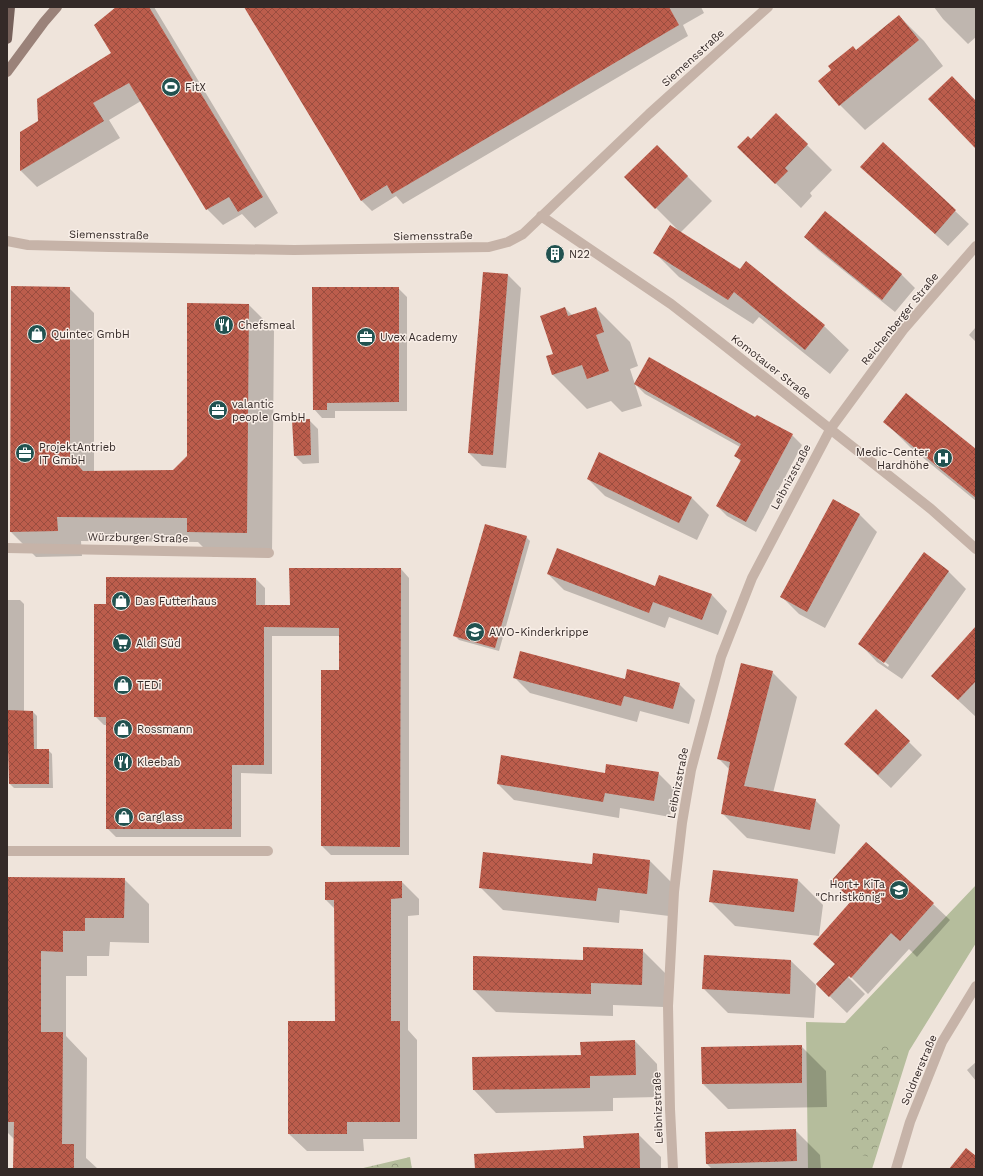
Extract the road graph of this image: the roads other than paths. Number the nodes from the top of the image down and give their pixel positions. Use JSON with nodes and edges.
{"nodes":[{"id":1,"x":10,"y":7,"type":"edge"},
{"id":2,"x":57,"y":7,"type":"edge"},
{"id":3,"x":768,"y":7,"type":"edge"},
{"id":4,"x":7,"y":39,"type":"edge"},
{"id":5,"x":7,"y":72,"type":"edge"},
{"id":6,"x":542,"y":216,"type":"junction"},
{"id":7,"x":7,"y":242,"type":"edge"},
{"id":8,"x":976,"y":246,"type":"edge"},
{"id":9,"x":831,"y":428,"type":"junction"},
{"id":10,"x":7,"y":548,"type":"edge"},
{"id":11,"x":976,"y":550,"type":"edge"},
{"id":12,"x":269,"y":553,"type":"dead end"},
{"id":13,"x":7,"y":850,"type":"edge"},
{"id":14,"x":268,"y":851,"type":"dead end"},
{"id":15,"x":976,"y":986,"type":"edge"},
{"id":16,"x":673,"y":1169,"type":"edge"},
{"id":17,"x":896,"y":1169,"type":"edge"}],
"edges":[{"from":1,"to":4,"type":"main road"},
{"from":2,"to":5,"type":"main road"},
{"from":3,"to":6,"type":"street","name":"Siemensstraße"},
{"from":6,"to":7,"type":"street","name":"Siemensstraße"},
{"from":6,"to":9,"type":"street","name":"Komotauer Straße"},
{"from":8,"to":9,"type":"street","name":"Reichenberger Straße"},
{"from":9,"to":11,"type":"street","name":"Komotauer Straße"},
{"from":9,"to":16,"type":"street","name":"Leibnizstraße"},
{"from":10,"to":12,"type":"street","name":"Würzburger Straße"},
{"from":13,"to":14,"type":"street"},
{"from":15,"to":17,"type":"street","name":"Soldnerstraße"}]}
